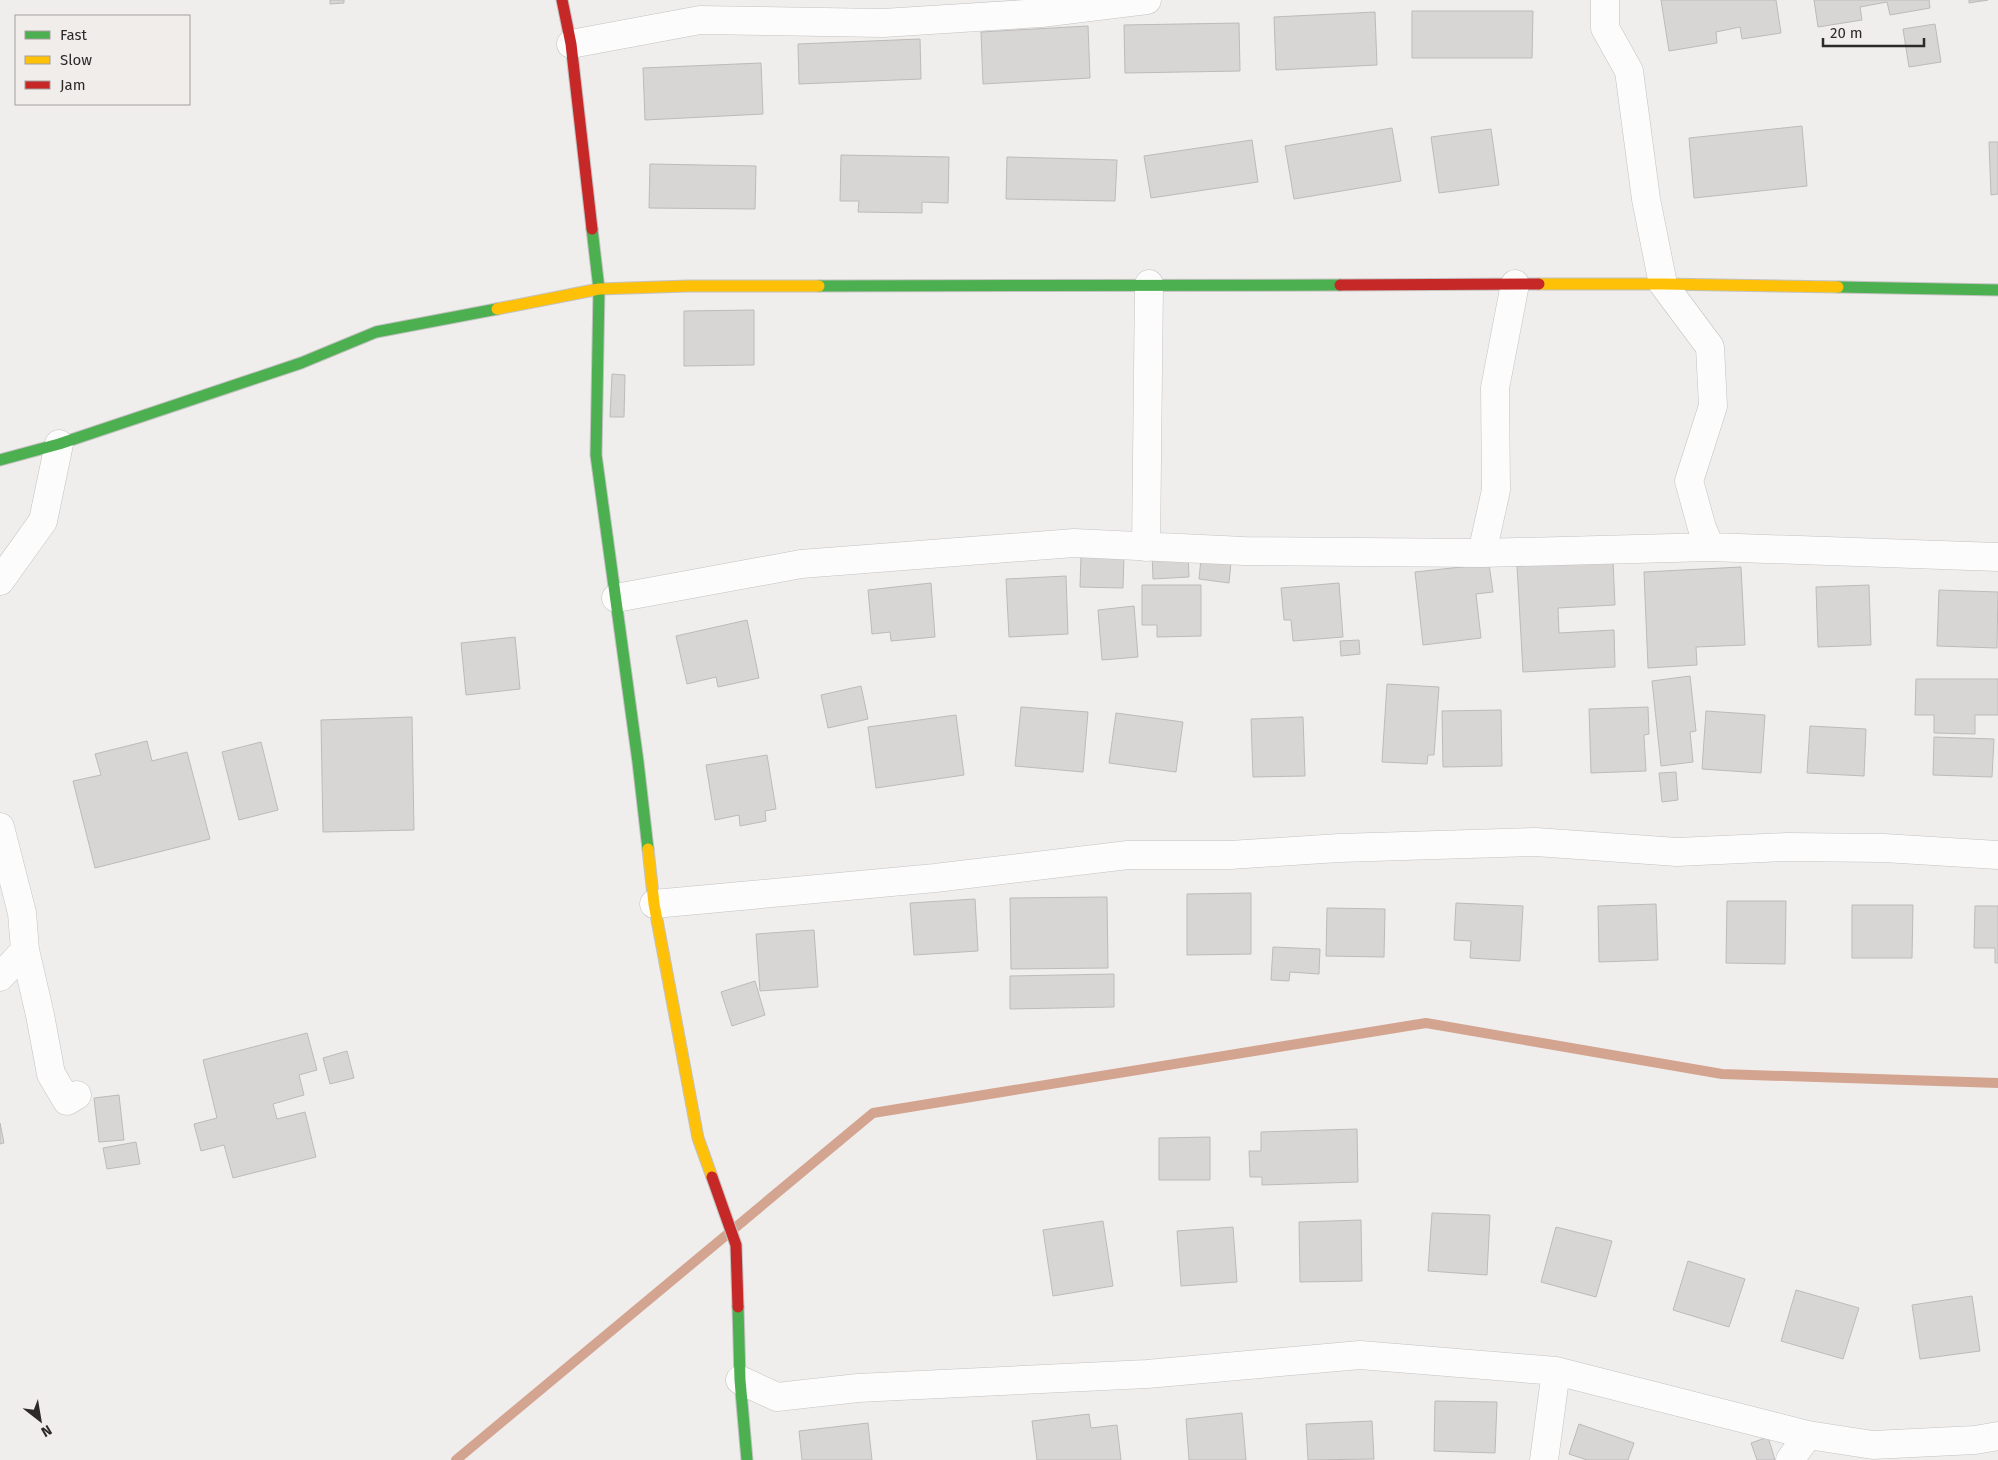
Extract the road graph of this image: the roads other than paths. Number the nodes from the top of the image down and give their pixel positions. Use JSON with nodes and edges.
{"nodes":[{"id":1,"x":562,"y":0,"type":"edge"},
{"id":2,"x":1146,"y":0,"type":"edge"},
{"id":3,"x":1605,"y":0,"type":"edge"},
{"id":4,"x":571,"y":44,"type":"junction"},
{"id":5,"x":1149,"y":284,"type":"junction"},
{"id":6,"x":1515,"y":284,"type":"junction"},
{"id":7,"x":1663,"y":284,"type":"junction"},
{"id":8,"x":599,"y":289,"type":"junction"},
{"id":9,"x":1998,"y":290,"type":"edge"},
{"id":10,"x":59,"y":444,"type":"junction"},
{"id":11,"x":0,"y":460,"type":"edge"},
{"id":12,"x":1146,"y":547,"type":"junction"},
{"id":13,"x":1710,"y":547,"type":"junction"},
{"id":14,"x":1482,"y":553,"type":"junction"},
{"id":15,"x":1998,"y":557,"type":"edge"},
{"id":16,"x":0,"y":581,"type":"edge"},
{"id":17,"x":616,"y":598,"type":"junction"},
{"id":18,"x":0,"y":827,"type":"edge"},
{"id":19,"x":1998,"y":855,"type":"edge"},
{"id":20,"x":654,"y":904,"type":"junction"},
{"id":21,"x":25,"y":950,"type":"junction"},
{"id":22,"x":0,"y":977,"type":"edge"},
{"id":23,"x":78,"y":1095,"type":"dead end"},
{"id":24,"x":1556,"y":1371,"type":"junction"},
{"id":25,"x":740,"y":1380,"type":"junction"},
{"id":26,"x":1808,"y":1435,"type":"junction"},
{"id":27,"x":1998,"y":1436,"type":"edge"},
{"id":28,"x":747,"y":1460,"type":"edge"},
{"id":29,"x":1544,"y":1460,"type":"edge"},
{"id":30,"x":1790,"y":1460,"type":"edge"}],
"edges":[{"from":1,"to":4,"type":"street"},
{"from":2,"to":4,"type":"street"},
{"from":3,"to":7,"type":"street"},
{"from":4,"to":8,"type":"street"},
{"from":5,"to":6,"type":"street"},
{"from":5,"to":8,"type":"street"},
{"from":5,"to":12,"type":"street"},
{"from":6,"to":7,"type":"street"},
{"from":6,"to":14,"type":"street"},
{"from":7,"to":9,"type":"street"},
{"from":7,"to":13,"type":"street"},
{"from":8,"to":10,"type":"street"},
{"from":8,"to":17,"type":"street"},
{"from":10,"to":11,"type":"street"},
{"from":10,"to":16,"type":"street"},
{"from":12,"to":14,"type":"street"},
{"from":12,"to":17,"type":"street"},
{"from":13,"to":14,"type":"street"},
{"from":13,"to":15,"type":"street"},
{"from":17,"to":20,"type":"street"},
{"from":18,"to":21,"type":"street"},
{"from":19,"to":20,"type":"street"},
{"from":20,"to":25,"type":"street"},
{"from":21,"to":22,"type":"street"},
{"from":21,"to":23,"type":"street"},
{"from":24,"to":25,"type":"street"},
{"from":24,"to":26,"type":"street"},
{"from":24,"to":29,"type":"street"},
{"from":25,"to":28,"type":"street"},
{"from":26,"to":27,"type":"street"},
{"from":26,"to":30,"type":"street"}]}
